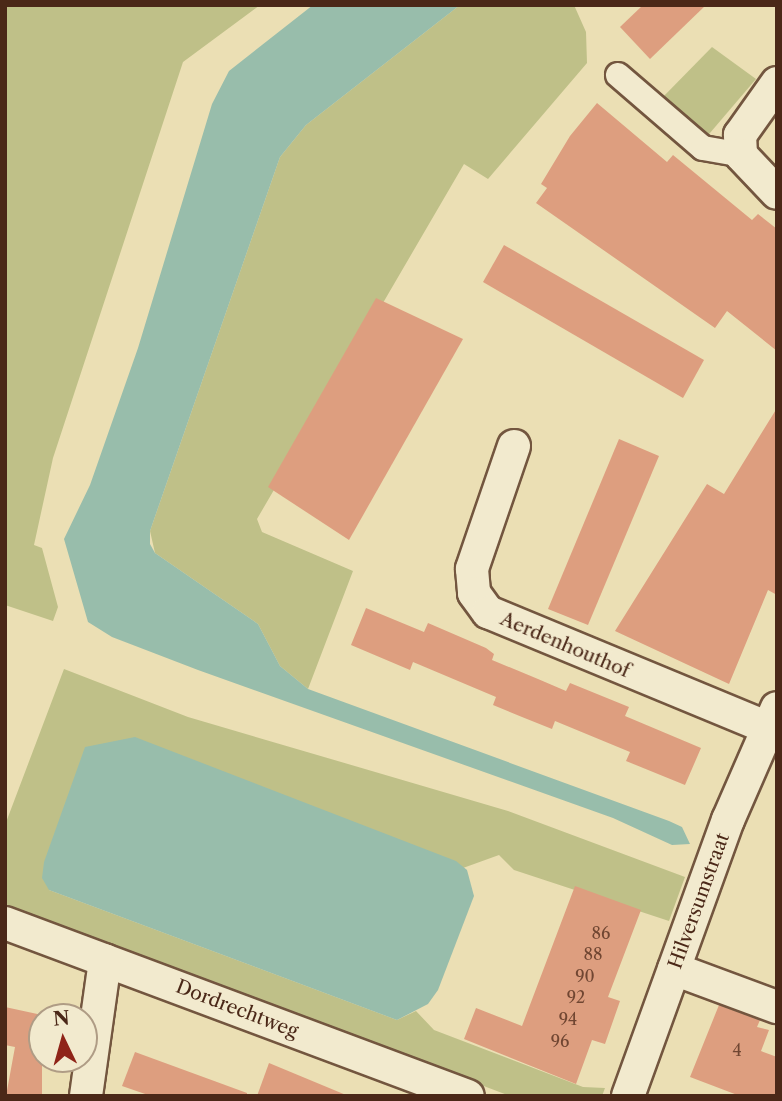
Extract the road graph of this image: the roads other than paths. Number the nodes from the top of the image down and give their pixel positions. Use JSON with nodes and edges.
{"nodes":[{"id":1,"x":618,"y":75,"type":"dead end"},
{"id":2,"x":777,"y":83,"type":"edge"},
{"id":3,"x":741,"y":155,"type":"junction"},
{"id":4,"x":777,"y":193,"type":"edge"},
{"id":5,"x":514,"y":446,"type":"dead end"},
{"id":6,"x":772,"y":718,"type":"edge"},
{"id":7,"x":5,"y":923,"type":"edge"},
{"id":8,"x":105,"y":960,"type":"junction"},
{"id":9,"x":674,"y":969,"type":"junction"},
{"id":10,"x":777,"y":1007,"type":"edge"},
{"id":11,"x":86,"y":1096,"type":"edge"},
{"id":12,"x":468,"y":1096,"type":"edge"},
{"id":13,"x":628,"y":1096,"type":"edge"}],
"edges":[{"from":1,"to":3,"type":"street"},
{"from":2,"to":3,"type":"street"},
{"from":3,"to":4,"type":"street"},
{"from":5,"to":6,"type":"street","name":"Aerdenhouthof"},
{"from":6,"to":9,"type":"street","name":"Hilversumstraat"},
{"from":7,"to":8,"type":"street","name":"Dordrechtweg"},
{"from":8,"to":11,"type":"street"},
{"from":8,"to":12,"type":"street","name":"Dordrechtweg"},
{"from":9,"to":10,"type":"street"},
{"from":9,"to":13,"type":"street","name":"Hilversumstraat"}]}
